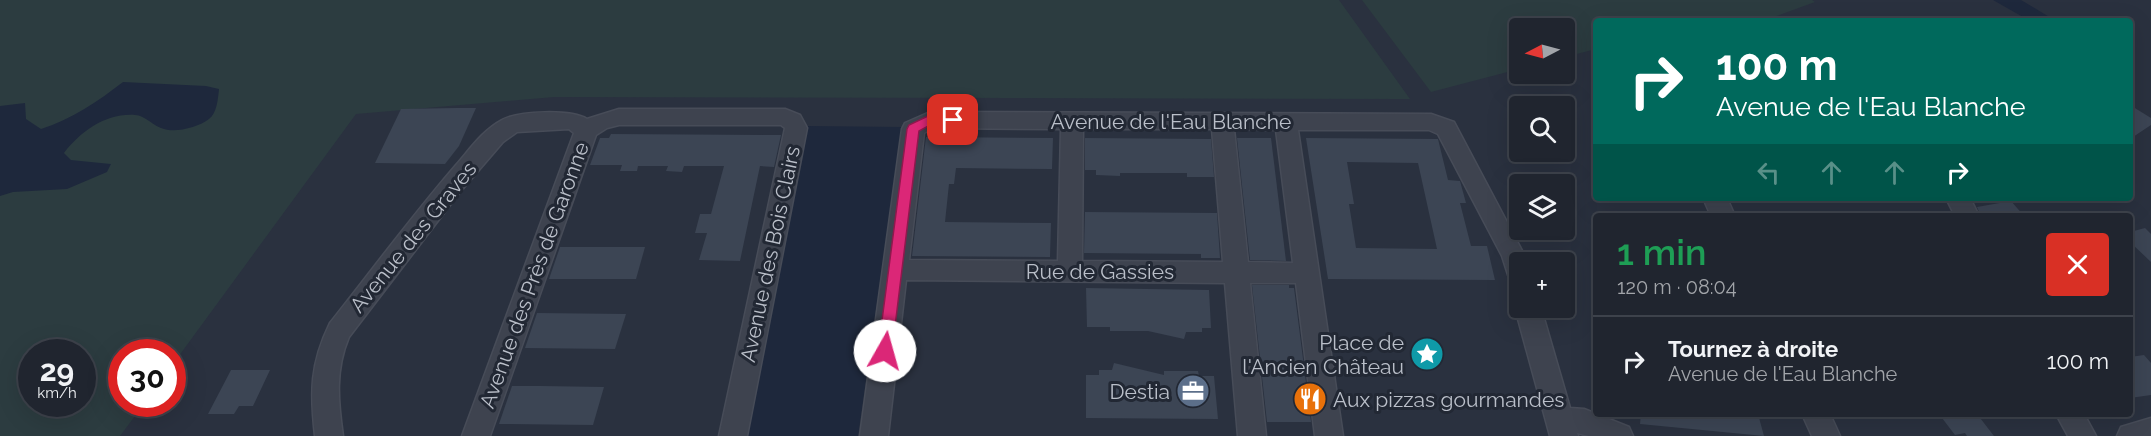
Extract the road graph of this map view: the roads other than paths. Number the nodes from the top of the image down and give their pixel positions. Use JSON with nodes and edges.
{"nodes":[{"id":1,"x":1072,"y":121,"type":"junction"},
{"id":2,"x":1222,"y":121,"type":"junction"},
{"id":3,"x":1286,"y":121,"type":"junction"},
{"id":4,"x":594,"y":125,"type":"junction"},
{"id":5,"x":1512,"y":252,"type":"edge"},
{"id":6,"x":895,"y":270,"type":"junction"},
{"id":7,"x":1070,"y":271,"type":"junction"},
{"id":8,"x":1237,"y":272,"type":"junction"},
{"id":9,"x":1305,"y":273,"type":"junction"},
{"id":10,"x":1531,"y":318,"type":"edge"},
{"id":11,"x":1817,"y":417,"type":"edge"},
{"id":12,"x":2072,"y":417,"type":"edge"},
{"id":13,"x":1561,"y":428,"type":"edge"},
{"id":14,"x":2151,"y":430,"type":"edge"},
{"id":15,"x":329,"y":436,"type":"edge"},
{"id":16,"x":476,"y":436,"type":"edge"},
{"id":17,"x":733,"y":436,"type":"edge"},
{"id":18,"x":874,"y":436,"type":"edge"},
{"id":19,"x":1252,"y":436,"type":"edge"},
{"id":20,"x":1329,"y":436,"type":"edge"},
{"id":21,"x":1619,"y":436,"type":"edge"},
{"id":22,"x":1826,"y":436,"type":"edge"},
{"id":23,"x":2082,"y":436,"type":"edge"},
{"id":24,"x":2131,"y":436,"type":"edge"}],
"edges":[{"from":1,"to":2,"type":"street","name":"Avenue de l'Eau Blanche"},
{"from":1,"to":6,"type":"street","name":"Avenue de l'Eau Blanche"},
{"from":1,"to":7,"type":"street"},
{"from":2,"to":3,"type":"street","name":"Avenue de l'Eau Blanche"},
{"from":2,"to":8,"type":"street"},
{"from":3,"to":5,"type":"street","name":"Avenue de l'Eau Blanche"},
{"from":3,"to":9,"type":"street"},
{"from":4,"to":15,"type":"street","name":"Avenue des Graves"},
{"from":4,"to":16,"type":"street","name":"Avenue des Près de Garonne"},
{"from":4,"to":17,"type":"street","name":"Avenue des Bois Clairs"},
{"from":6,"to":7,"type":"street","name":"Rue de Gassies"},
{"from":6,"to":18,"type":"street"},
{"from":7,"to":8,"type":"street","name":"Rue de Gassies"},
{"from":8,"to":9,"type":"street","name":"Rue de Gassies"},
{"from":8,"to":19,"type":"street"},
{"from":9,"to":20,"type":"street"},
{"from":10,"to":13,"type":"street"},
{"from":11,"to":22,"type":"street"},
{"from":12,"to":23,"type":"street"},
{"from":13,"to":21,"type":"street"},
{"from":14,"to":24,"type":"street"}]}
